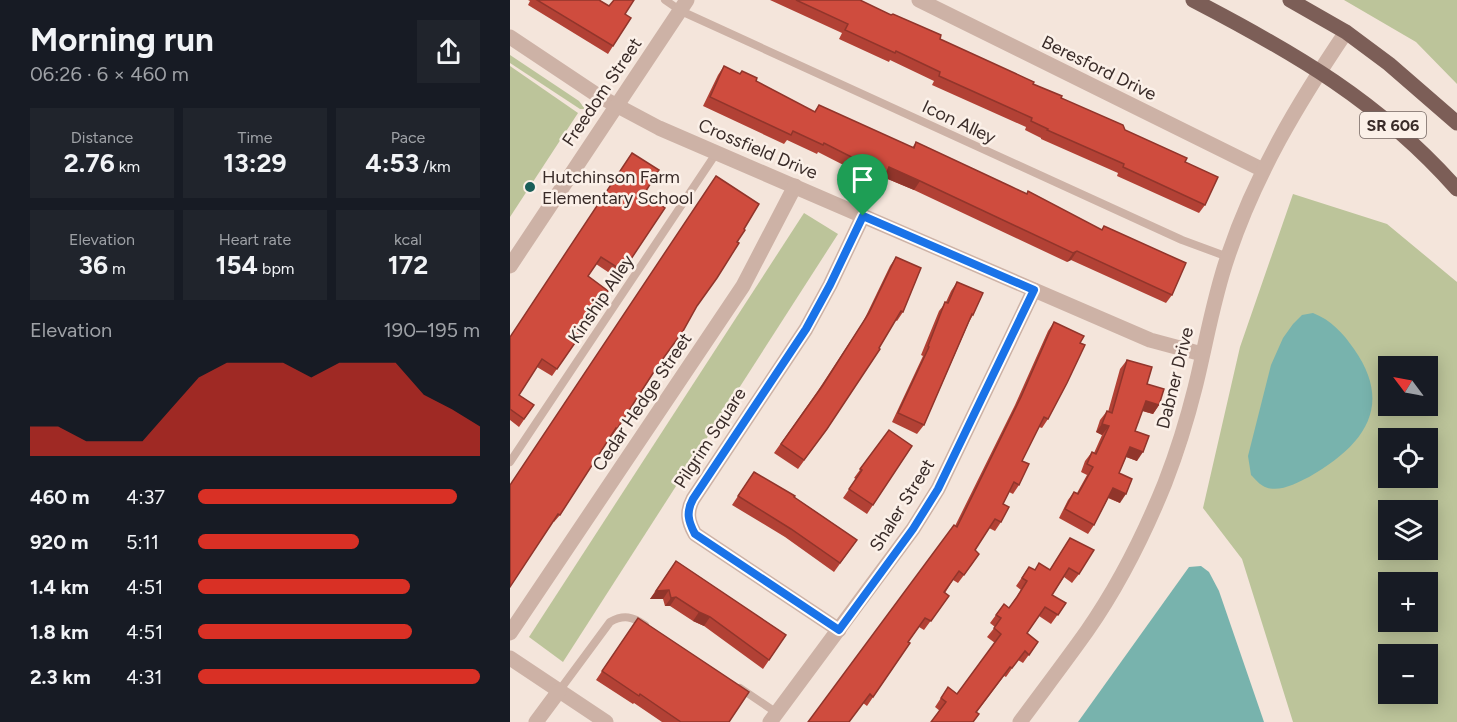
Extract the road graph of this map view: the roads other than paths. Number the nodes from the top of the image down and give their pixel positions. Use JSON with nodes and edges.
{"nodes":[{"id":1,"x":665,"y":0,"type":"edge"},
{"id":2,"x":919,"y":0,"type":"edge"},
{"id":3,"x":1193,"y":0,"type":"edge"},
{"id":4,"x":1290,"y":0,"type":"edge"},
{"id":5,"x":684,"y":5,"type":"edge"},
{"id":6,"x":1346,"y":32,"type":"junction"},
{"id":7,"x":510,"y":37,"type":"edge"},
{"id":8,"x":1320,"y":71,"type":"junction"},
{"id":9,"x":616,"y":106,"type":"junction"},
{"id":10,"x":1457,"y":123,"type":"edge"},
{"id":11,"x":717,"y":152,"type":"junction"},
{"id":12,"x":1263,"y":170,"type":"junction"},
{"id":13,"x":795,"y":186,"type":"junction"},
{"id":14,"x":1457,"y":189,"type":"edge"},
{"id":15,"x":863,"y":216,"type":"junction"},
{"id":16,"x":1228,"y":257,"type":"junction"},
{"id":17,"x":510,"y":266,"type":"edge"},
{"id":18,"x":1034,"y":290,"type":"junction"},
{"id":19,"x":1202,"y":354,"type":"junction"},
{"id":20,"x":510,"y":462,"type":"edge"},
{"id":21,"x":839,"y":630,"type":"junction"},
{"id":22,"x":655,"y":631,"type":"edge"},
{"id":23,"x":510,"y":633,"type":"edge"},
{"id":24,"x":510,"y":658,"type":"edge"},
{"id":25,"x":730,"y":681,"type":"edge"},
{"id":26,"x":559,"y":691,"type":"junction"},
{"id":27,"x":774,"y":717,"type":"edge"},
{"id":28,"x":536,"y":722,"type":"edge"},
{"id":29,"x":606,"y":722,"type":"edge"},
{"id":30,"x":1020,"y":722,"type":"edge"}],
"edges":[{"from":1,"to":5,"type":"lane","name":"Icon Alley"},
{"from":2,"to":12,"type":"street","name":"Beresford Drive"},
{"from":3,"to":8,"type":"main road","number":"SR 606"},
{"from":4,"to":6,"type":"main road","number":"SR 606"},
{"from":5,"to":9,"type":"street","name":"Freedom Street"},
{"from":5,"to":16,"type":"lane","name":"Icon Alley"},
{"from":6,"to":8,"type":"street","name":"Dabner Drive"},
{"from":6,"to":10,"type":"main road","number":"SR 606"},
{"from":7,"to":9,"type":"street","name":"Crossfield Drive"},
{"from":8,"to":12,"type":"street","name":"Dabner Drive"},
{"from":8,"to":14,"type":"main road","number":"SR 606"},
{"from":9,"to":11,"type":"street","name":"Crossfield Drive"},
{"from":9,"to":17,"type":"street","name":"Freedom Street"},
{"from":11,"to":13,"type":"street","name":"Crossfield Drive"},
{"from":11,"to":20,"type":"lane","name":"Kinship Alley"},
{"from":12,"to":16,"type":"street","name":"Dabner Drive"},
{"from":13,"to":15,"type":"street","name":"Crossfield Drive"},
{"from":13,"to":23,"type":"street","name":"Cedar Hedge Street"},
{"from":15,"to":18,"type":"street","name":"Crossfield Drive"},
{"from":15,"to":21,"type":"street","name":"Pilgrim Square"},
{"from":16,"to":19,"type":"street","name":"Dabner Drive"},
{"from":18,"to":19,"type":"street","name":"Crossfield Drive"},
{"from":18,"to":21,"type":"street","name":"Shaler Street"},
{"from":19,"to":30,"type":"street","name":"Dabner Drive"},
{"from":21,"to":27,"type":"street","name":"Shaler Street"},
{"from":22,"to":26,"type":"lane"},
{"from":24,"to":26,"type":"street"},
{"from":25,"to":27,"type":"lane"},
{"from":26,"to":28,"type":"street"},
{"from":26,"to":29,"type":"street"}]}
